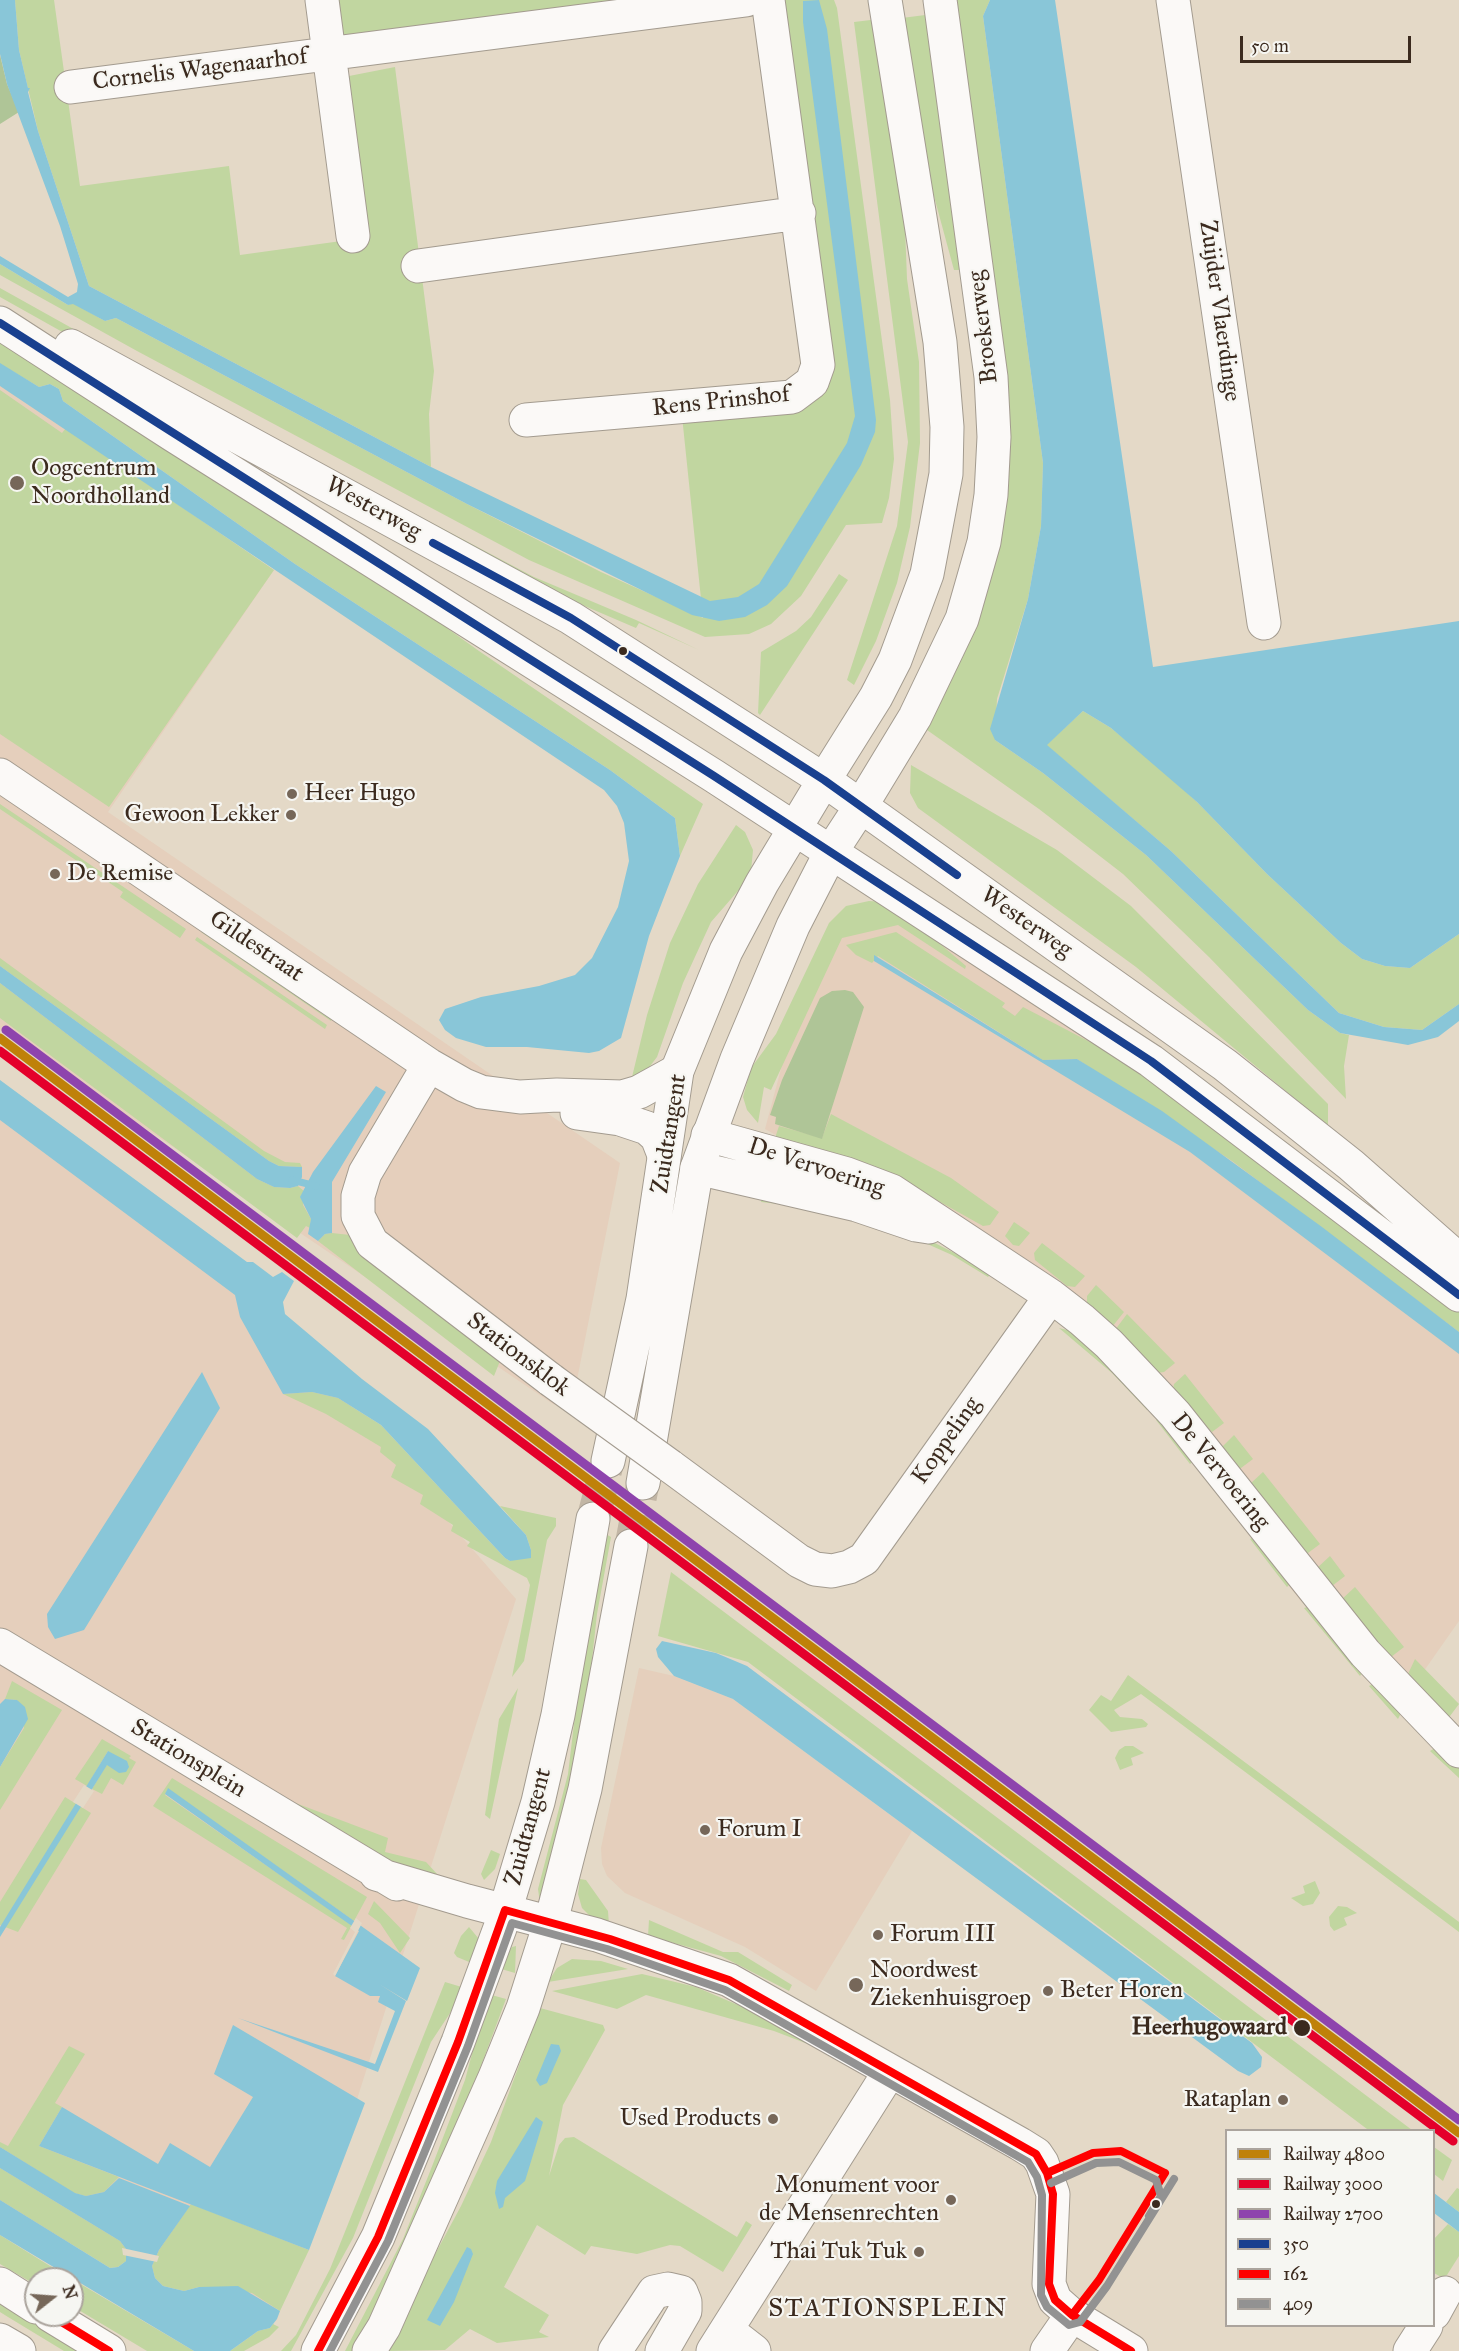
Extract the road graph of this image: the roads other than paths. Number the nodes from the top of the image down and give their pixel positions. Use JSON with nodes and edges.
{"nodes":[{"id":1,"x":322,"y":0,"type":"edge"},
{"id":2,"x":746,"y":0,"type":"edge"},
{"id":3,"x":768,"y":0,"type":"edge"},
{"id":4,"x":885,"y":0,"type":"edge"},
{"id":5,"x":940,"y":0,"type":"edge"},
{"id":6,"x":1173,"y":0,"type":"edge"},
{"id":7,"x":668,"y":6,"type":"edge"},
{"id":8,"x":329,"y":54,"type":"junction"},
{"id":9,"x":71,"y":87,"type":"dead end"},
{"id":10,"x":799,"y":213,"type":"junction"},
{"id":11,"x":353,"y":236,"type":"dead end"},
{"id":12,"x":418,"y":266,"type":"dead end"},
{"id":13,"x":0,"y":308,"type":"edge"},
{"id":14,"x":0,"y":323,"type":"edge"},
{"id":15,"x":526,"y":420,"type":"dead end"},
{"id":16,"x":1264,"y":623,"type":"dead end"},
{"id":17,"x":0,"y":775,"type":"edge"},
{"id":18,"x":824,"y":780,"type":"junction"},
{"id":19,"x":861,"y":806,"type":"junction"},
{"id":20,"x":795,"y":828,"type":"junction"},
{"id":21,"x":831,"y":852,"type":"junction"},
{"id":22,"x":429,"y":1065,"type":"junction"},
{"id":23,"x":677,"y":1071,"type":"junction"},
{"id":24,"x":520,"y":1097,"type":"junction"},
{"id":25,"x":708,"y":1135,"type":"junction"},
{"id":26,"x":664,"y":1155,"type":"junction"},
{"id":27,"x":698,"y":1168,"type":"junction"},
{"id":28,"x":949,"y":1229,"type":"junction"},
{"id":29,"x":1459,"y":1260,"type":"edge"},
{"id":30,"x":1051,"y":1296,"type":"junction"},
{"id":31,"x":1459,"y":1296,"type":"edge"},
{"id":32,"x":608,"y":1461,"type":"tunnel mouth"},
{"id":33,"x":657,"y":1474,"type":"junction"},
{"id":34,"x":593,"y":1520,"type":"tunnel mouth"},
{"id":35,"x":631,"y":1546,"type":"tunnel mouth"},
{"id":36,"x":832,"y":1571,"type":"joint"},
{"id":37,"x":0,"y":1645,"type":"edge"},
{"id":38,"x":1459,"y":1751,"type":"edge"},
{"id":39,"x":503,"y":1919,"type":"junction"},
{"id":40,"x":548,"y":1930,"type":"junction"},
{"id":41,"x":890,"y":2071,"type":"junction"},
{"id":42,"x":0,"y":2284,"type":"edge"},
{"id":43,"x":24,"y":2299,"type":"edge"},
{"id":44,"x":1072,"y":2315,"type":"junction"},
{"id":45,"x":70,"y":2327,"type":"edge"},
{"id":46,"x":1425,"y":2327,"type":"edge"},
{"id":47,"x":0,"y":2340,"type":"edge"},
{"id":48,"x":720,"y":2340,"type":"edge"},
{"id":49,"x":664,"y":2350,"type":"edge"},
{"id":50,"x":19,"y":2351,"type":"edge"},
{"id":51,"x":109,"y":2351,"type":"edge"},
{"id":52,"x":318,"y":2351,"type":"edge"},
{"id":53,"x":369,"y":2351,"type":"edge"},
{"id":54,"x":615,"y":2351,"type":"edge"},
{"id":55,"x":754,"y":2351,"type":"edge"},
{"id":56,"x":1047,"y":2351,"type":"edge"},
{"id":57,"x":1131,"y":2351,"type":"edge"},
{"id":58,"x":1410,"y":2351,"type":"edge"}],
"edges":[{"from":1,"to":8,"type":"street","name":"Cornelis Wagenaarhof"},
{"from":2,"to":7,"type":"street"},
{"from":3,"to":10,"type":"street","name":"Rens Prinshof"},
{"from":4,"to":18,"type":"street","name":"Broekerweg"},
{"from":5,"to":19,"type":"street","name":"Broekerweg"},
{"from":6,"to":16,"type":"street","name":"Zuijder Vlaerdinge"},
{"from":7,"to":8,"type":"street"},
{"from":8,"to":9,"type":"street","name":"Cornelis Wagenaarhof"},
{"from":8,"to":11,"type":"street","name":"Cornelis Wagenaarhof"},
{"from":10,"to":12,"type":"street"},
{"from":10,"to":15,"type":"street","name":"Rens Prinshof"},
{"from":13,"to":18,"type":"street","name":"Westerweg"},
{"from":14,"to":20,"type":"street","name":"Westerweg"},
{"from":17,"to":22,"type":"street","name":"Gildestraat"},
{"from":18,"to":19,"type":"street","name":"Westerweg"},
{"from":18,"to":20,"type":"street","name":"Broekerweg"},
{"from":19,"to":21,"type":"street","name":"Broekerweg"},
{"from":19,"to":29,"type":"street","name":"Westerweg"},
{"from":20,"to":21,"type":"street","name":"Westerweg"},
{"from":20,"to":23,"type":"street","name":"Zuidtangent"},
{"from":21,"to":25,"type":"street","name":"Zuidtangent"},
{"from":21,"to":31,"type":"street","name":"Westerweg"},
{"from":22,"to":24,"type":"street","name":"Gildestraat"},
{"from":22,"to":33,"type":"street","name":"Stationsklok","bridge":true},
{"from":23,"to":24,"type":"street","name":"Gildestraat"},
{"from":23,"to":26,"type":"street","name":"Zuidtangent"},
{"from":24,"to":26,"type":"street","name":"Gildestraat"},
{"from":25,"to":27,"type":"street","name":"Zuidtangent"},
{"from":25,"to":28,"type":"street","name":"De Vervoering"},
{"from":26,"to":32,"type":"street","name":"Zuidtangent"},
{"from":27,"to":28,"type":"street","name":"De Vervoering"},
{"from":27,"to":33,"type":"street","name":"Zuidtangent"},
{"from":28,"to":30,"type":"street","name":"De Vervoering"},
{"from":30,"to":36,"type":"street","name":"Koppeling"},
{"from":30,"to":38,"type":"street","name":"De Vervoering"},
{"from":33,"to":36,"type":"street","name":"Stationsklok"},
{"from":34,"to":39,"type":"street","name":"Zuidtangent"},
{"from":35,"to":40,"type":"street","name":"Zuidtangent"},
{"from":37,"to":39,"type":"street","name":"Stationsplein"},
{"from":39,"to":40,"type":"street","name":"Stationsplein"},
{"from":39,"to":52,"type":"street","name":"Zuidtangent"},
{"from":40,"to":41,"type":"street","name":"Stationsplein"},
{"from":40,"to":53,"type":"street","name":"Zuidtangent"},
{"from":41,"to":44,"type":"street","name":"Stationsplein"},
{"from":41,"to":48,"type":"street"},
{"from":42,"to":43,"type":"street"},
{"from":44,"to":56,"type":"street"},
{"from":44,"to":57,"type":"street","name":"Stationsplein"},
{"from":45,"to":51,"type":"street"},
{"from":46,"to":58,"type":"street"},
{"from":47,"to":50,"type":"street"},
{"from":48,"to":55,"type":"street"},
{"from":49,"to":54,"type":"street"}]}
